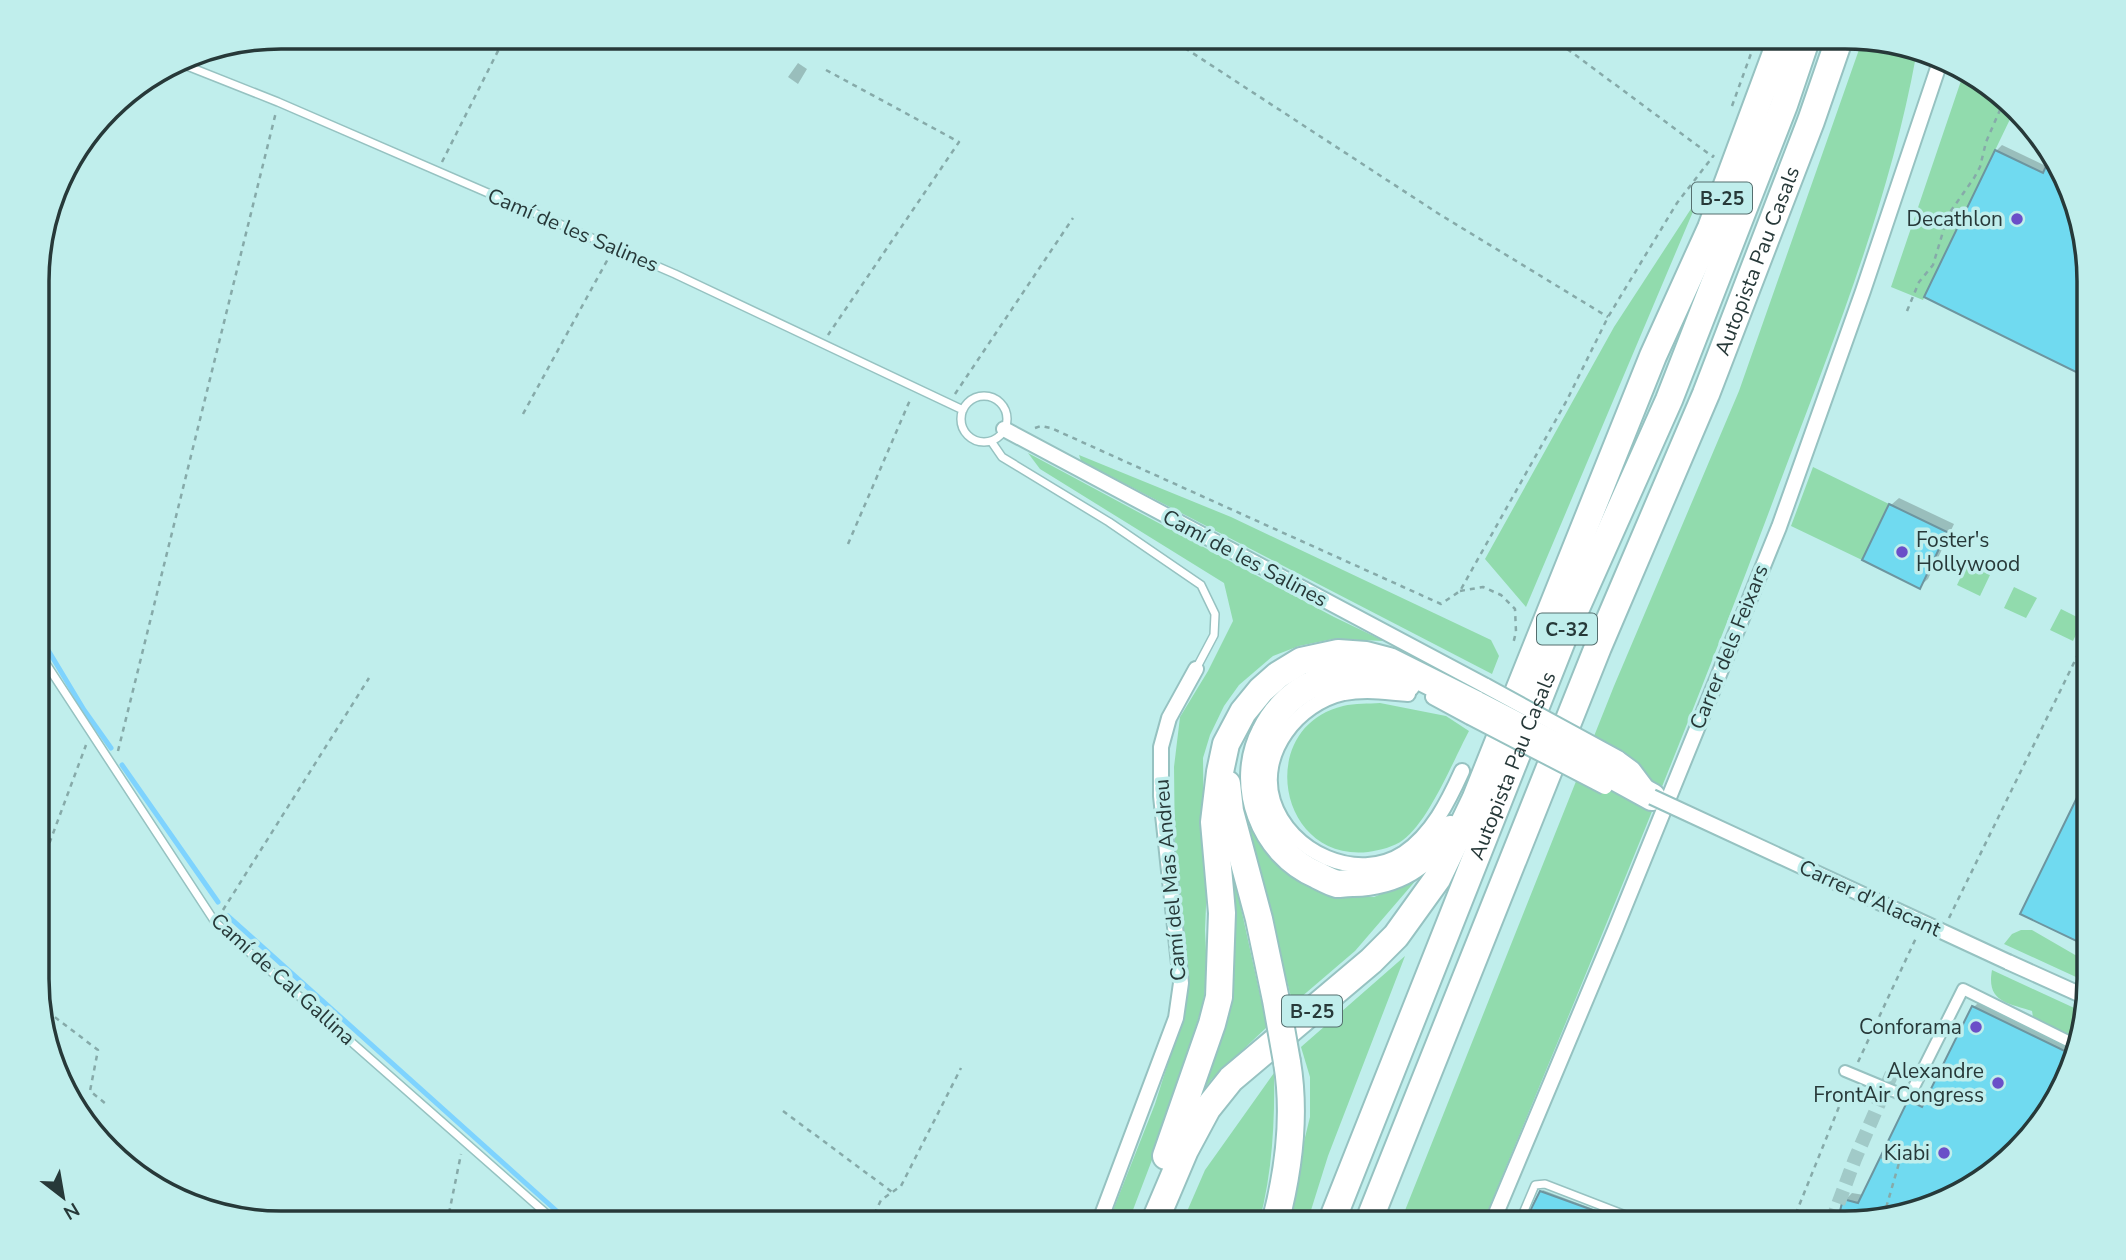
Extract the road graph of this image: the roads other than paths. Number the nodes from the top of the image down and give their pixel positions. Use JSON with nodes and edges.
{"nodes":[{"id":1,"x":1778,"y":49,"type":"edge"},
{"id":2,"x":1803,"y":49,"type":"edge"},
{"id":3,"x":1836,"y":49,"type":"edge"},
{"id":4,"x":191,"y":68,"type":"edge"},
{"id":5,"x":1938,"y":69,"type":"edge"},
{"id":6,"x":963,"y":410,"type":"junction"},
{"id":7,"x":1004,"y":429,"type":"junction"},
{"id":8,"x":991,"y":441,"type":"junction"},
{"id":9,"x":49,"y":668,"type":"edge"},
{"id":10,"x":1196,"y":669,"type":"joint"},
{"id":11,"x":1421,"y":690,"type":"junction"},
{"id":12,"x":1478,"y":703,"type":"junction"},
{"id":13,"x":1226,"y":744,"type":"junction"},
{"id":14,"x":1462,"y":771,"type":"dead end"},
{"id":15,"x":1652,"y":797,"type":"joint"},
{"id":16,"x":1475,"y":800,"type":"junction"},
{"id":17,"x":2077,"y":993,"type":"edge"},
{"id":18,"x":1304,"y":1017,"type":"junction"},
{"id":19,"x":2068,"y":1041,"type":"edge"},
{"id":20,"x":1845,"y":1071,"type":"dead end"},
{"id":21,"x":544,"y":1211,"type":"edge"},
{"id":22,"x":1104,"y":1211,"type":"edge"},
{"id":23,"x":1145,"y":1211,"type":"edge"},
{"id":24,"x":1159,"y":1211,"type":"edge"},
{"id":25,"x":1177,"y":1211,"type":"edge"},
{"id":26,"x":1278,"y":1211,"type":"edge"},
{"id":27,"x":1336,"y":1211,"type":"edge"},
{"id":28,"x":1373,"y":1211,"type":"edge"},
{"id":29,"x":1501,"y":1211,"type":"edge"},
{"id":30,"x":1524,"y":1211,"type":"edge"},
{"id":31,"x":1615,"y":1211,"type":"edge"}],
"edges":[{"from":1,"to":16,"type":"highway","number":"B-25"},
{"from":2,"to":27,"type":"highway","name":"Autopista Pau Casals","number":"C-32"},
{"from":3,"to":28,"type":"highway","name":"Autopista Pau Casals","number":"C-32"},
{"from":4,"to":6,"type":"lane","name":"Camí de les Salines"},
{"from":5,"to":29,"type":"street","name":"Carrer dels Feixars"},
{"from":6,"to":7,"type":"lane"},
{"from":6,"to":8,"type":"lane"},
{"from":7,"to":8,"type":"lane"},
{"from":7,"to":12,"type":"street","name":"Camí de les Salines"},
{"from":8,"to":10,"type":"lane","name":"Camí del Mas Andreu"},
{"from":9,"to":21,"type":"lane","name":"Camí de Cal Gallina"},
{"from":10,"to":22,"type":"street","name":"Camí del Mas Andreu"},
{"from":11,"to":12,"type":"street"},
{"from":11,"to":14,"type":"street"},
{"from":11,"to":16,"type":"highway"},
{"from":12,"to":13,"type":"highway"},
{"from":12,"to":15,"type":"highway","bridge":true},
{"from":13,"to":23,"type":"highway"},
{"from":13,"to":26,"type":"highway","bridge":true},
{"from":15,"to":17,"type":"street","name":"Carrer d'Alacant","bridge":true},
{"from":16,"to":18,"type":"highway","number":"B-25"},
{"from":18,"to":24,"type":"highway","number":"B-25"},
{"from":18,"to":25,"type":"highway"},
{"from":19,"to":20,"type":"street"},
{"from":30,"to":31,"type":"lane"}]}
